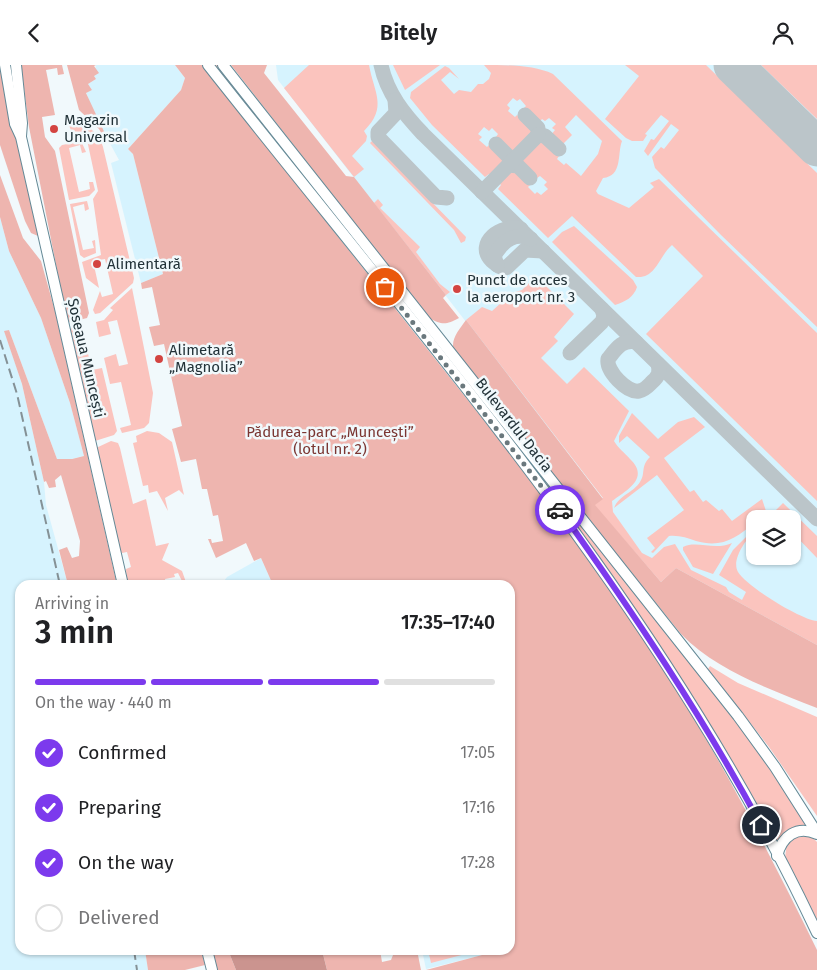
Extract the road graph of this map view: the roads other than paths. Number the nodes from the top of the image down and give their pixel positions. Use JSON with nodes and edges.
{"nodes":[{"id":1,"x":5,"y":65,"type":"edge"},
{"id":2,"x":16,"y":65,"type":"edge"},
{"id":3,"x":208,"y":65,"type":"edge"},
{"id":4,"x":223,"y":65,"type":"edge"},
{"id":5,"x":21,"y":137,"type":"junction"},
{"id":6,"x":439,"y":346,"type":"junction"},
{"id":7,"x":122,"y":580,"type":"edge"},
{"id":8,"x":817,"y":833,"type":"edge"},
{"id":9,"x":778,"y":856,"type":"junction"},
{"id":10,"x":817,"y":933,"type":"edge"},
{"id":11,"x":208,"y":955,"type":"edge"},
{"id":12,"x":212,"y":970,"type":"edge"}],
"edges":[{"from":1,"to":5,"type":"main road","name":"Șoseaua Muncești"},
{"from":2,"to":5,"type":"main road","name":"Șoseaua Muncești"},
{"from":3,"to":6,"type":"main road","name":"Bulevardul Dacia"},
{"from":4,"to":6,"type":"main road","name":"Bulevardul Dacia"},
{"from":5,"to":7,"type":"main road","name":"Șoseaua Muncești"},
{"from":6,"to":8,"type":"main road","name":"Bulevardul Dacia"},
{"from":6,"to":9,"type":"main road","name":"Bulevardul Dacia"},
{"from":8,"to":9,"type":"main road"},
{"from":9,"to":10,"type":"main road","name":"Bulevardul Dacia"},
{"from":11,"to":12,"type":"main road"}]}
